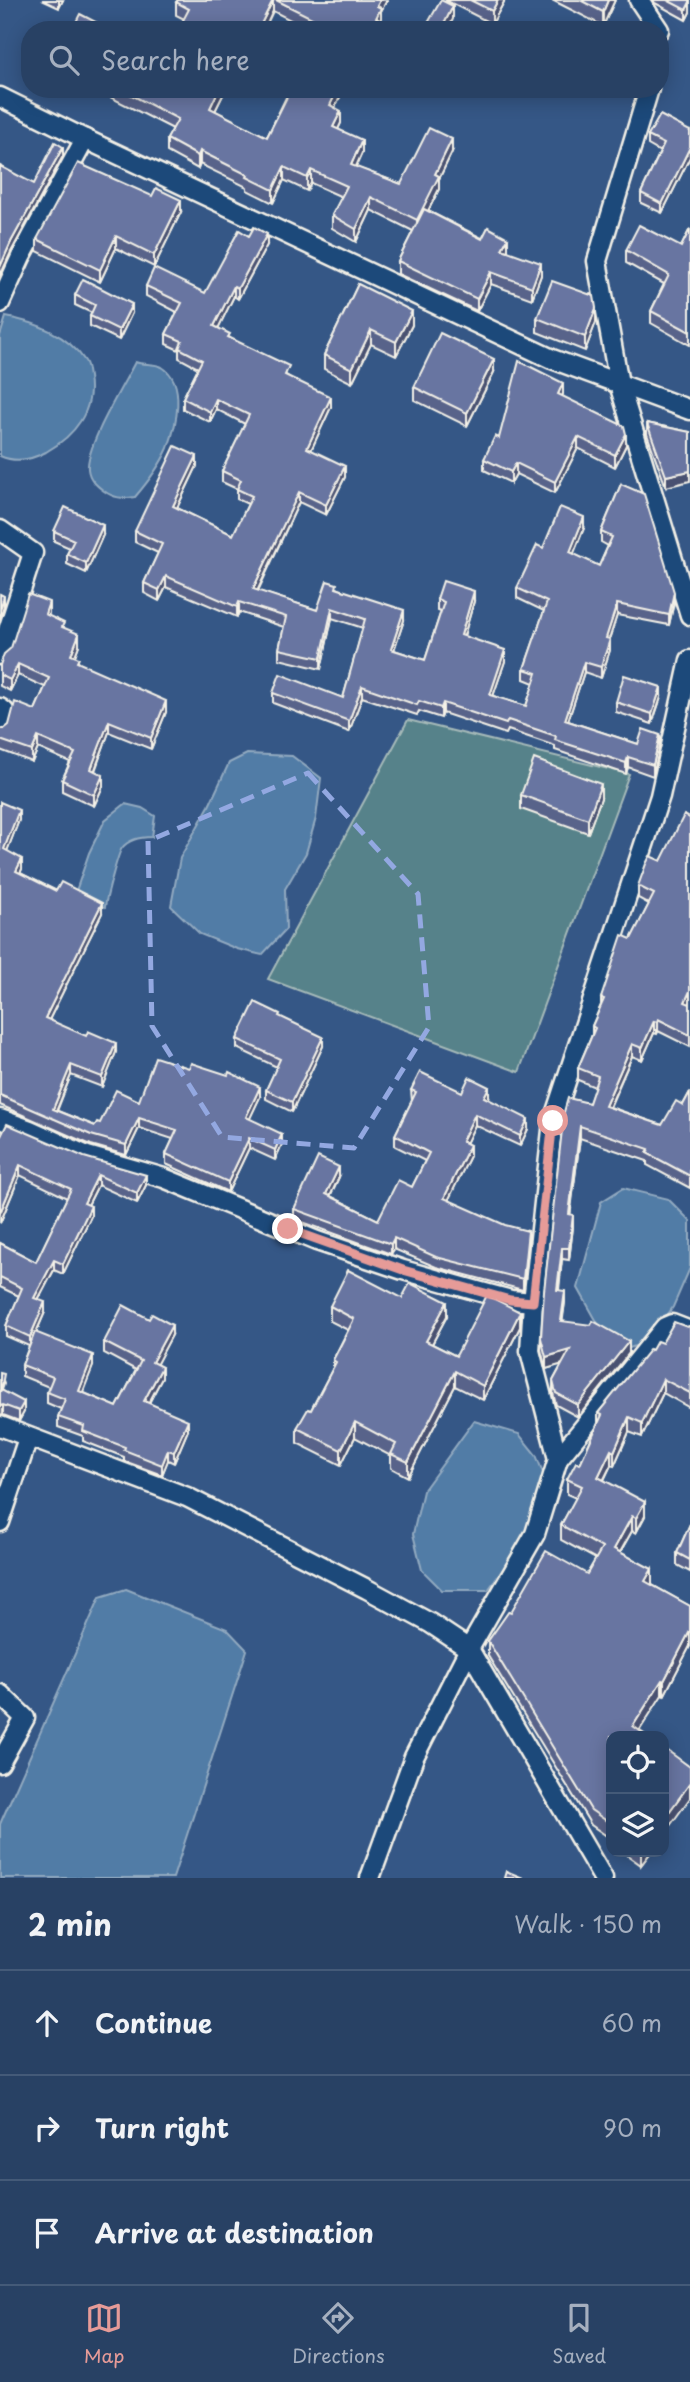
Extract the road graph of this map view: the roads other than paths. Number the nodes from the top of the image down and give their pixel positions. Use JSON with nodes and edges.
{"nodes":[{"id":1,"x":639,"y":0,"type":"edge"},
{"id":2,"x":653,"y":21,"type":"edge"},
{"id":3,"x":0,"y":97,"type":"edge"},
{"id":4,"x":646,"y":98,"type":"edge"},
{"id":5,"x":85,"y":139,"type":"junction"},
{"id":6,"x":0,"y":303,"type":"edge"},
{"id":7,"x":619,"y":384,"type":"junction"},
{"id":8,"x":690,"y":410,"type":"edge"},
{"id":9,"x":0,"y":530,"type":"edge"},
{"id":10,"x":690,"y":615,"type":"edge"},
{"id":11,"x":0,"y":655,"type":"edge"},
{"id":12,"x":690,"y":660,"type":"edge"},
{"id":13,"x":0,"y":708,"type":"edge"},
{"id":14,"x":0,"y":729,"type":"edge"},
{"id":15,"x":0,"y":1119,"type":"edge"},
{"id":16,"x":533,"y":1302,"type":"junction"},
{"id":17,"x":690,"y":1331,"type":"edge"},
{"id":18,"x":0,"y":1426,"type":"edge"},
{"id":19,"x":28,"y":1437,"type":"junction"},
{"id":20,"x":558,"y":1460,"type":"junction"},
{"id":21,"x":0,"y":1522,"type":"edge"},
{"id":22,"x":469,"y":1649,"type":"junction"},
{"id":23,"x":0,"y":1693,"type":"edge"},
{"id":24,"x":0,"y":1763,"type":"edge"},
{"id":25,"x":370,"y":1878,"type":"edge"},
{"id":26,"x":603,"y":1878,"type":"edge"}],
"edges":[{"from":1,"to":2,"type":"street"},
{"from":3,"to":5,"type":"street"},
{"from":4,"to":7,"type":"street"},
{"from":5,"to":6,"type":"street"},
{"from":5,"to":7,"type":"street"},
{"from":7,"to":8,"type":"street"},
{"from":7,"to":10,"type":"street"},
{"from":9,"to":11,"type":"street"},
{"from":12,"to":16,"type":"street"},
{"from":13,"to":14,"type":"street"},
{"from":15,"to":16,"type":"street"},
{"from":16,"to":20,"type":"street"},
{"from":17,"to":20,"type":"street"},
{"from":18,"to":19,"type":"street"},
{"from":19,"to":21,"type":"street"},
{"from":19,"to":22,"type":"street"},
{"from":20,"to":22,"type":"street"},
{"from":22,"to":25,"type":"street"},
{"from":22,"to":26,"type":"street"},
{"from":23,"to":24,"type":"street"}]}
